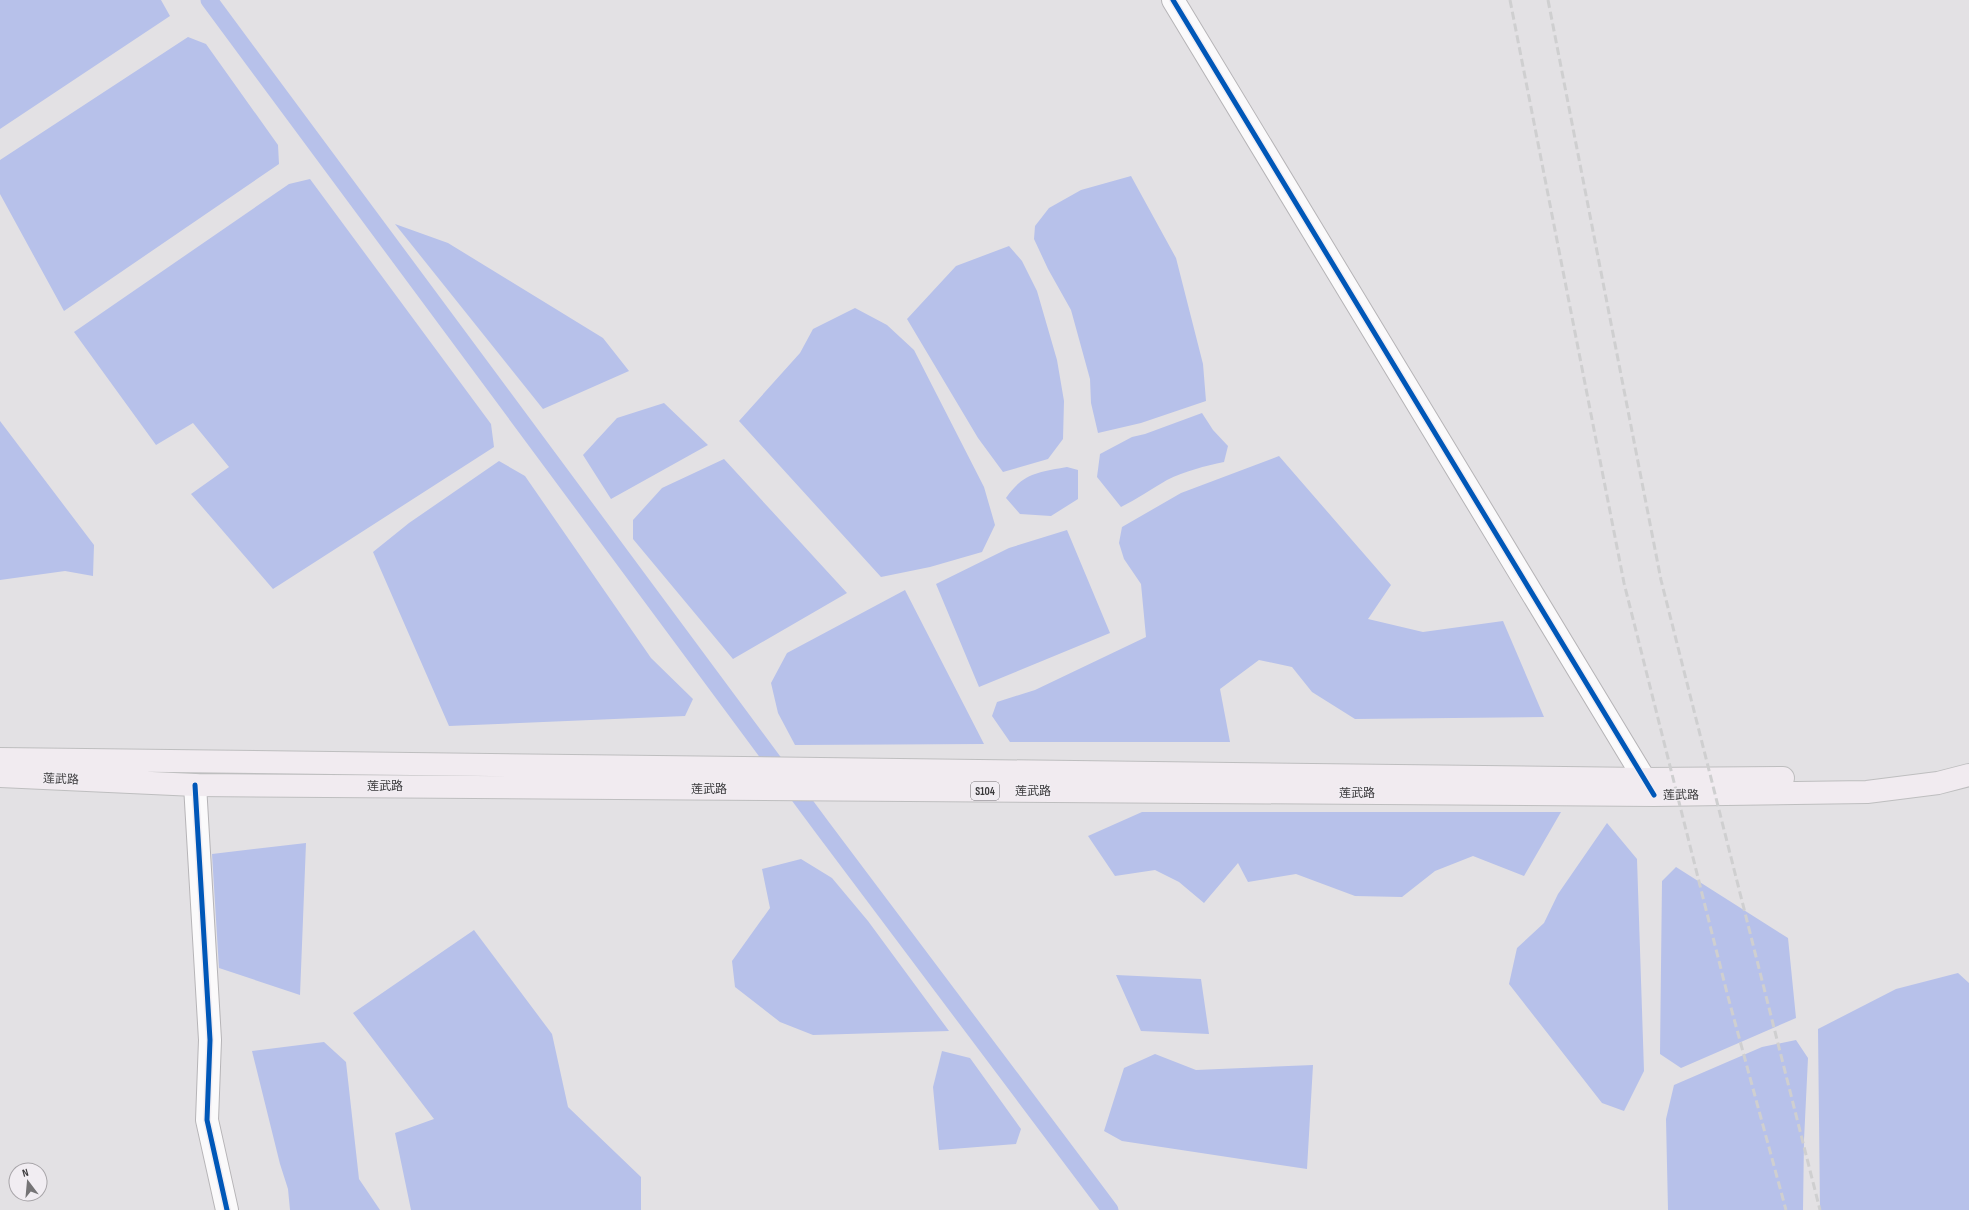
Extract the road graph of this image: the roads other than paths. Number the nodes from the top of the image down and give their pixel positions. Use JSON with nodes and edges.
{"nodes":[{"id":1,"x":1173,"y":0,"type":"edge"},
{"id":2,"x":0,"y":759,"type":"edge"},
{"id":3,"x":1969,"y":762,"type":"edge"},
{"id":4,"x":1969,"y":775,"type":"edge"},
{"id":5,"x":0,"y":776,"type":"edge"},
{"id":6,"x":195,"y":785,"type":"junction"},
{"id":7,"x":1649,"y":787,"type":"junction"},
{"id":8,"x":227,"y":1210,"type":"edge"}],
"edges":[{"from":1,"to":7,"type":"street"},
{"from":2,"to":7,"type":"main road","name":"莲武路"},
{"from":3,"to":7,"type":"main road","name":"莲武路"},
{"from":4,"to":7,"type":"main road","name":"莲武路","number":"S104"},
{"from":5,"to":6,"type":"main road","name":"莲武路","number":"S104"},
{"from":6,"to":7,"type":"main road","name":"莲武路","number":"S104"},
{"from":6,"to":8,"type":"street"}]}
